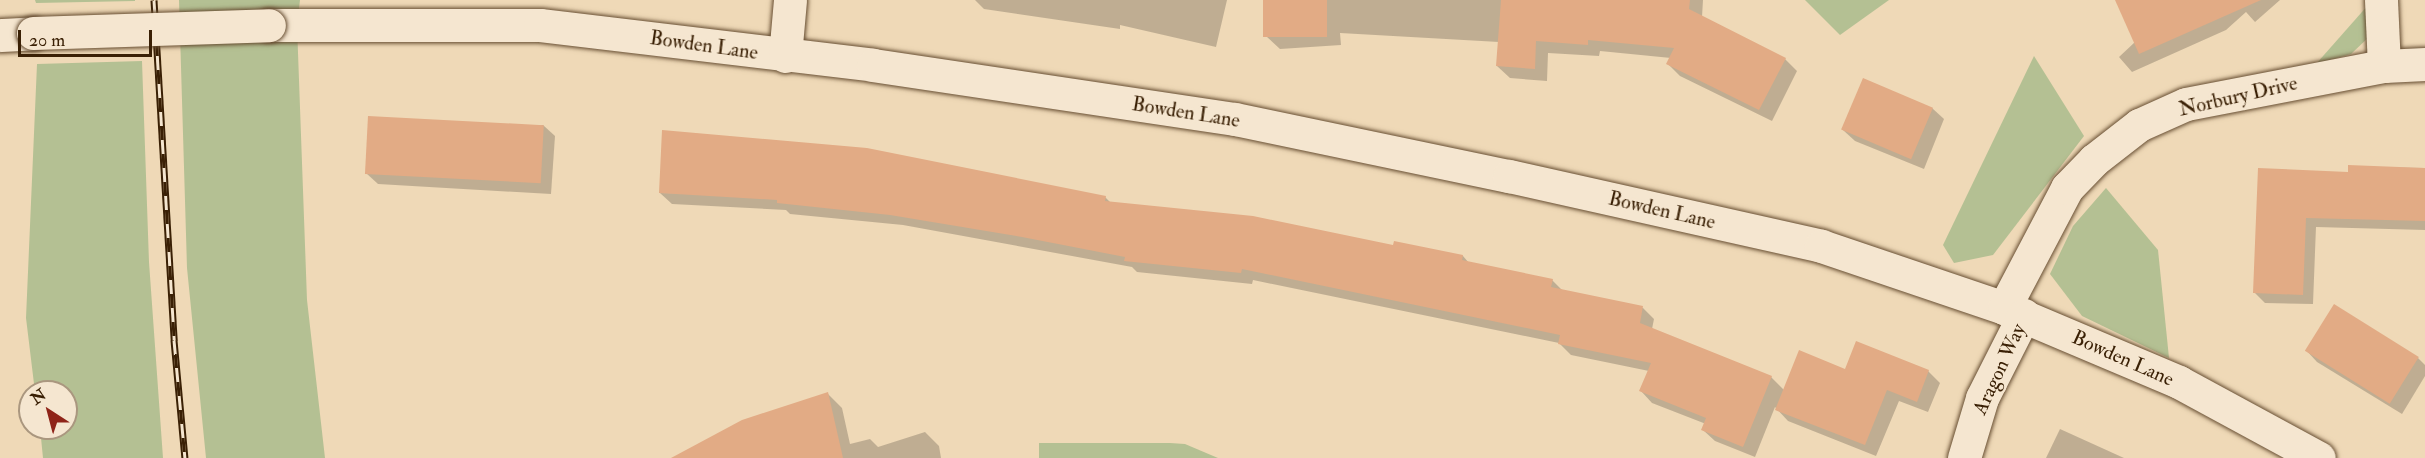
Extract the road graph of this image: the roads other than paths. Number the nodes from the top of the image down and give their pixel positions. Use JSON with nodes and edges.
{"nodes":[{"id":1,"x":790,"y":0,"type":"edge"},
{"id":2,"x":2381,"y":0,"type":"edge"},
{"id":3,"x":0,"y":35,"type":"edge"},
{"id":4,"x":785,"y":56,"type":"junction"},
{"id":5,"x":2425,"y":64,"type":"edge"},
{"id":6,"x":2384,"y":66,"type":"junction"},
{"id":7,"x":2014,"y":311,"type":"junction"},
{"id":8,"x":1964,"y":458,"type":"edge"},
{"id":9,"x":2319,"y":458,"type":"edge"}],
"edges":[{"from":1,"to":4,"type":"street"},
{"from":2,"to":6,"type":"street"},
{"from":3,"to":4,"type":"street","name":"Bowden Lane","bridge":true},
{"from":4,"to":7,"type":"street","name":"Bowden Lane"},
{"from":5,"to":6,"type":"street","name":"Norbury Drive"},
{"from":6,"to":7,"type":"street","name":"Norbury Drive"},
{"from":7,"to":8,"type":"street","name":"Aragon Way"},
{"from":7,"to":9,"type":"street","name":"Bowden Lane"}]}
